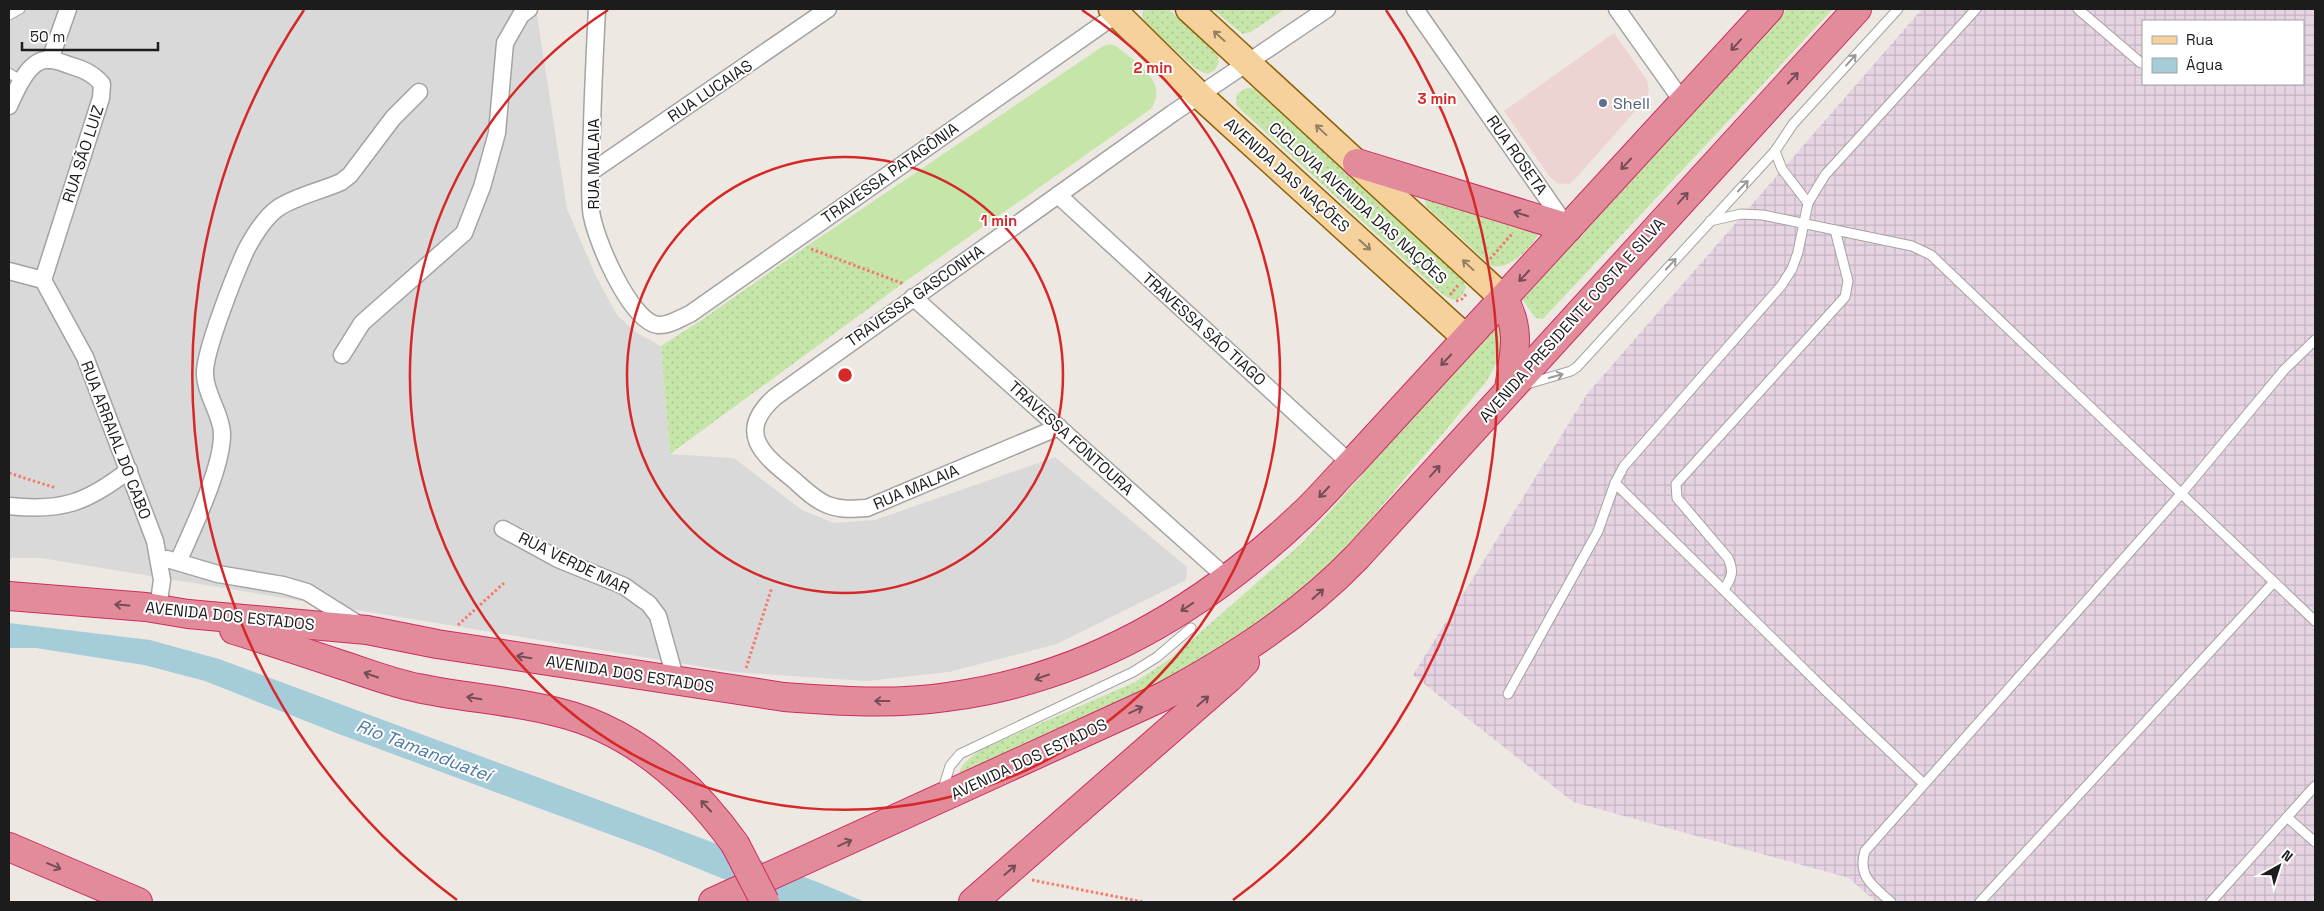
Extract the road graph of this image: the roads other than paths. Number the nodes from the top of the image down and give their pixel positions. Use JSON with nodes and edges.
{"nodes":[{"id":1,"x":20,"y":9,"type":"edge"},
{"id":2,"x":68,"y":9,"type":"edge"},
{"id":3,"x":597,"y":9,"type":"edge"},
{"id":4,"x":828,"y":9,"type":"edge"},
{"id":5,"x":1189,"y":9,"type":"edge"},
{"id":6,"x":1327,"y":9,"type":"edge"},
{"id":7,"x":1416,"y":9,"type":"edge"},
{"id":8,"x":1617,"y":9,"type":"edge"},
{"id":9,"x":1769,"y":9,"type":"edge"},
{"id":10,"x":1857,"y":9,"type":"edge"},
{"id":11,"x":1898,"y":9,"type":"edge"},
{"id":12,"x":1976,"y":9,"type":"edge"},
{"id":13,"x":2078,"y":9,"type":"edge"},
{"id":14,"x":1117,"y":11,"type":"edge"},
{"id":15,"x":525,"y":12,"type":"edge"},
{"id":16,"x":9,"y":15,"type":"edge"},
{"id":17,"x":50,"y":60,"type":"junction"},
{"id":18,"x":1248,"y":63,"type":"junction"},
{"id":19,"x":2141,"y":63,"type":"dead end"},
{"id":20,"x":15,"y":77,"type":"edge"},
{"id":21,"x":419,"y":92,"type":"dead end"},
{"id":22,"x":1199,"y":95,"type":"junction"},
{"id":23,"x":1684,"y":102,"type":"junction"},
{"id":24,"x":9,"y":106,"type":"edge"},
{"id":25,"x":1775,"y":151,"type":"junction"},
{"id":26,"x":1356,"y":163,"type":"junction"},
{"id":27,"x":591,"y":172,"type":"junction"},
{"id":28,"x":1058,"y":195,"type":"junction"},
{"id":29,"x":1808,"y":203,"type":"junction"},
{"id":30,"x":1710,"y":221,"type":"junction"},
{"id":31,"x":1802,"y":224,"type":"junction"},
{"id":32,"x":1568,"y":228,"type":"junction"},
{"id":33,"x":1835,"y":230,"type":"junction"},
{"id":34,"x":9,"y":270,"type":"edge"},
{"id":35,"x":43,"y":280,"type":"junction"},
{"id":36,"x":913,"y":297,"type":"junction"},
{"id":37,"x":1503,"y":298,"type":"junction"},
{"id":38,"x":660,"y":325,"type":"joint"},
{"id":39,"x":1466,"y":338,"type":"junction"},
{"id":40,"x":2315,"y":340,"type":"edge"},
{"id":41,"x":342,"y":355,"type":"dead end"},
{"id":42,"x":1509,"y":389,"type":"junction"},
{"id":43,"x":1059,"y":427,"type":"junction"},
{"id":44,"x":758,"y":446,"type":"joint"},
{"id":45,"x":1351,"y":464,"type":"junction"},
{"id":46,"x":129,"y":470,"type":"junction"},
{"id":47,"x":1615,"y":483,"type":"junction"},
{"id":48,"x":2181,"y":494,"type":"junction"},
{"id":49,"x":9,"y":506,"type":"edge"},
{"id":50,"x":503,"y":529,"type":"dead end"},
{"id":51,"x":159,"y":556,"type":"junction"},
{"id":52,"x":178,"y":562,"type":"junction"},
{"id":53,"x":1228,"y":579,"type":"junction"},
{"id":54,"x":2274,"y":582,"type":"junction"},
{"id":55,"x":1724,"y":589,"type":"junction"},
{"id":56,"x":9,"y":596,"type":"edge"},
{"id":57,"x":158,"y":608,"type":"junction"},
{"id":58,"x":188,"y":614,"type":"junction"},
{"id":59,"x":2315,"y":621,"type":"edge"},
{"id":60,"x":1281,"y":625,"type":"junction"},
{"id":61,"x":1191,"y":628,"type":"dead end"},
{"id":62,"x":367,"y":630,"type":"junction"},
{"id":63,"x":676,"y":681,"type":"junction"},
{"id":64,"x":1508,"y":694,"type":"dead end"},
{"id":65,"x":1924,"y":784,"type":"junction"},
{"id":66,"x":2315,"y":786,"type":"edge"},
{"id":67,"x":940,"y":800,"type":"junction"},
{"id":68,"x":2287,"y":817,"type":"junction"},
{"id":69,"x":2315,"y":842,"type":"edge"},
{"id":70,"x":9,"y":847,"type":"edge"},
{"id":71,"x":138,"y":902,"type":"edge"},
{"id":72,"x":713,"y":902,"type":"edge"},
{"id":73,"x":765,"y":902,"type":"edge"},
{"id":74,"x":973,"y":902,"type":"edge"},
{"id":75,"x":1891,"y":902,"type":"edge"},
{"id":76,"x":1980,"y":902,"type":"edge"},
{"id":77,"x":2210,"y":902,"type":"edge"}],
"edges":[{"from":1,"to":16,"type":"lane"},
{"from":2,"to":17,"type":"street"},
{"from":3,"to":27,"type":"street","name":"RUA MALAIA"},
{"from":4,"to":27,"type":"street","name":"RUA LUCAIAS"},
{"from":18,"to":5,"type":"main road","one_way":true},
{"from":6,"to":18,"type":"street","name":"TRAVESSA GASCONHA"},
{"from":7,"to":32,"type":"street","name":"RUA ROSETA"},
{"from":8,"to":23,"type":"street"},
{"from":9,"to":23,"type":"highway","one_way":true},
{"from":42,"to":10,"type":"highway","name":"AVENIDA PRESIDENTE COSTA E SILVA","one_way":true},
{"from":25,"to":11,"type":"lane","one_way":true},
{"from":12,"to":29,"type":"lane"},
{"from":13,"to":19,"type":"lane"},
{"from":14,"to":22,"type":"main road","name":"AVENIDA DAS NAÇÕES"},
{"from":14,"to":38,"type":"street","name":"TRAVESSA PATAGÔNIA"},
{"from":15,"to":41,"type":"street"},
{"from":17,"to":20,"type":"street"},
{"from":17,"to":35,"type":"street","name":"RUA SÃO LUIZ"},
{"from":18,"to":22,"type":"street","name":"TRAVESSA GASCONHA"},
{"from":26,"to":18,"type":"main road","one_way":true},
{"from":20,"to":24,"type":"street"},
{"from":21,"to":52,"type":"street"},
{"from":22,"to":28,"type":"street","name":"TRAVESSA GASCONHA"},
{"from":22,"to":39,"type":"main road","name":"AVENIDA DAS NAÇÕES","one_way":true},
{"from":23,"to":32,"type":"highway","one_way":true},
{"from":25,"to":29,"type":"lane"},
{"from":30,"to":25,"type":"lane","one_way":true},
{"from":32,"to":26,"type":"highway","one_way":true},
{"from":37,"to":26,"type":"main road","one_way":true},
{"from":27,"to":38,"type":"street","name":"RUA MALAIA"},
{"from":28,"to":36,"type":"street","name":"TRAVESSA GASCONHA"},
{"from":28,"to":45,"type":"street","name":"TRAVESSA SÃO TIAGO"},
{"from":29,"to":31,"type":"lane"},
{"from":30,"to":31,"type":"lane"},
{"from":42,"to":30,"type":"lane","one_way":true},
{"from":31,"to":33,"type":"lane"},
{"from":31,"to":47,"type":"lane"},
{"from":32,"to":37,"type":"highway","one_way":true},
{"from":33,"to":48,"type":"lane"},
{"from":33,"to":55,"type":"lane"},
{"from":34,"to":35,"type":"street"},
{"from":35,"to":46,"type":"street","name":"RUA ARRAIAL DO CABO"},
{"from":36,"to":43,"type":"street","name":"TRAVESSA FONTOURA"},
{"from":36,"to":44,"type":"street","name":"TRAVESSA GASCONHA"},
{"from":37,"to":39,"type":"highway"},
{"from":37,"to":42,"type":"highway"},
{"from":39,"to":45,"type":"highway","one_way":true},
{"from":40,"to":48,"type":"lane"},
{"from":60,"to":42,"type":"highway","name":"AVENIDA PRESIDENTE COSTA E SILVA","one_way":true},
{"from":43,"to":44,"type":"street","name":"RUA MALAIA"},
{"from":43,"to":53,"type":"street","name":"TRAVESSA FONTOURA"},
{"from":45,"to":53,"type":"highway","one_way":true},
{"from":46,"to":49,"type":"street"},
{"from":46,"to":51,"type":"street","name":"RUA ARRAIAL DO CABO"},
{"from":47,"to":55,"type":"lane"},
{"from":47,"to":64,"type":"lane"},
{"from":48,"to":54,"type":"lane"},
{"from":48,"to":65,"type":"lane"},
{"from":50,"to":63,"type":"street","name":"RUA VERDE MAR"},
{"from":51,"to":52,"type":"street"},
{"from":51,"to":57,"type":"street","name":"RUA ARRAIAL DO CABO"},
{"from":52,"to":62,"type":"street"},
{"from":53,"to":63,"type":"highway","name":"AVENIDA DOS ESTADOS","one_way":true},
{"from":54,"to":59,"type":"lane"},
{"from":54,"to":76,"type":"lane"},
{"from":55,"to":65,"type":"lane"},
{"from":57,"to":56,"type":"highway","name":"AVENIDA DOS ESTADOS","one_way":true},
{"from":57,"to":58,"type":"highway","name":"AVENIDA DOS ESTADOS"},
{"from":58,"to":62,"type":"highway","name":"AVENIDA DOS ESTADOS"},
{"from":73,"to":58,"type":"highway","one_way":true,"bridge":true},
{"from":67,"to":60,"type":"highway","name":"AVENIDA DOS ESTADOS","one_way":true},
{"from":74,"to":60,"type":"highway","one_way":true},
{"from":61,"to":67,"type":"lane"},
{"from":63,"to":62,"type":"highway","name":"AVENIDA DOS ESTADOS","one_way":true},
{"from":65,"to":75,"type":"lane"},
{"from":66,"to":68,"type":"lane"},
{"from":72,"to":67,"type":"highway","name":"AVENIDA DOS ESTADOS","one_way":true},
{"from":68,"to":69,"type":"lane"},
{"from":68,"to":77,"type":"lane"},
{"from":70,"to":71,"type":"highway","one_way":true}]}
